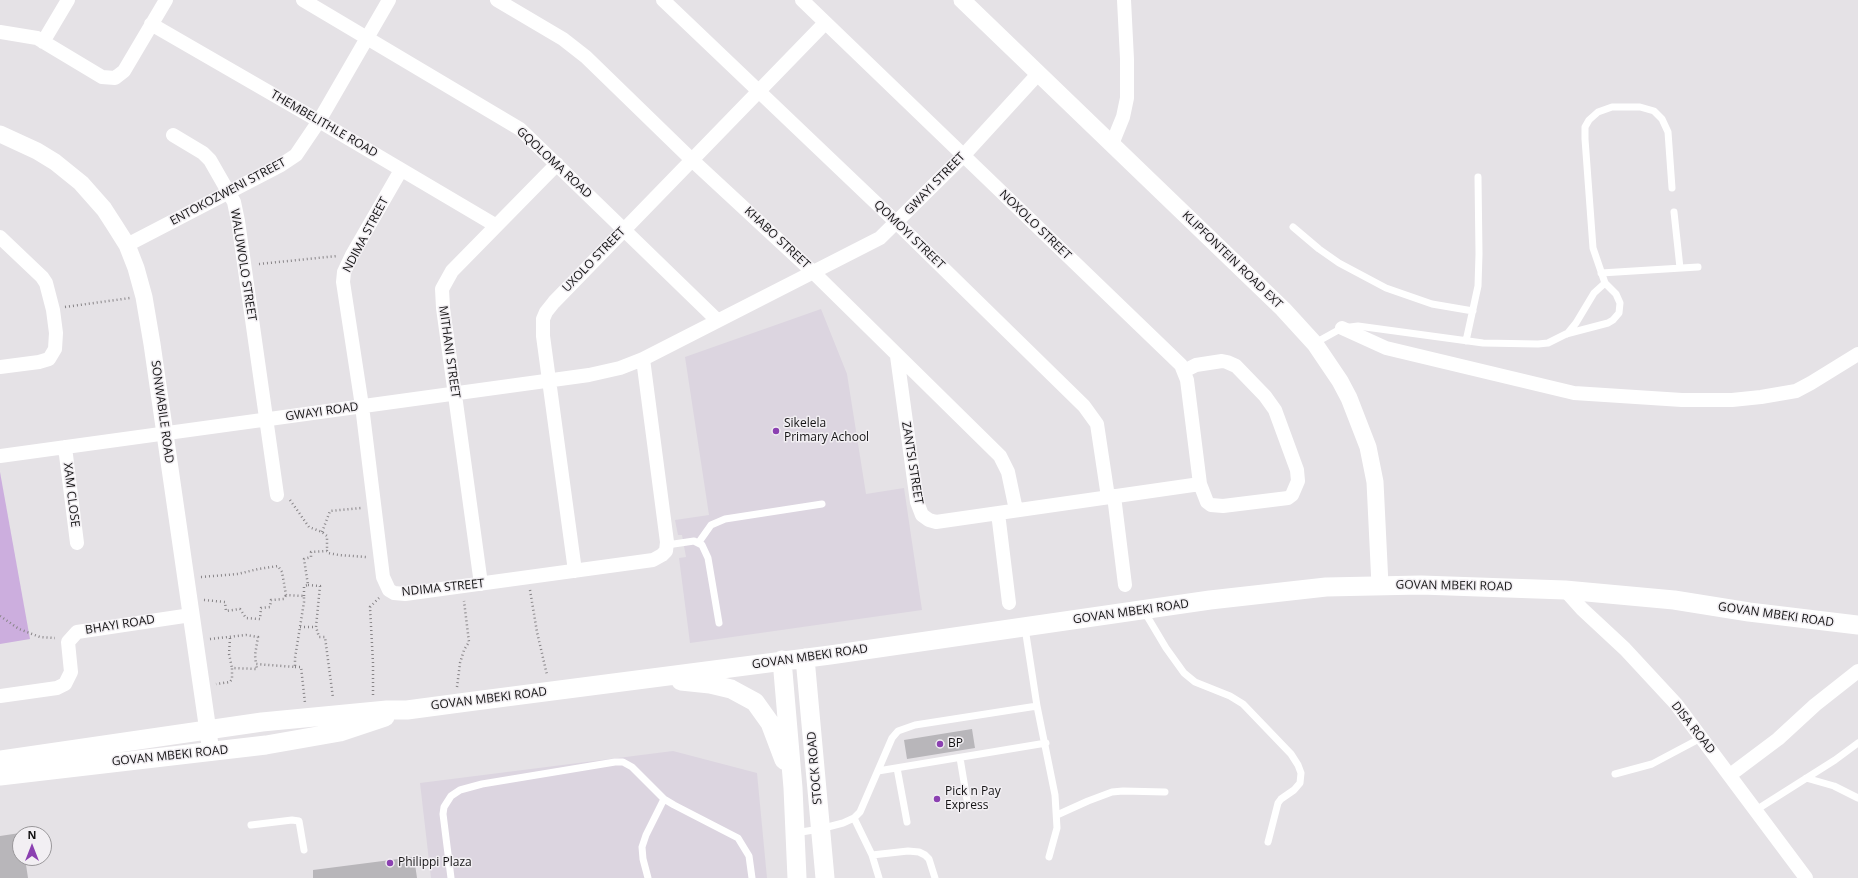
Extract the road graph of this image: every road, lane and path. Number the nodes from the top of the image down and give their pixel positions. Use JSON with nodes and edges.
{"nodes":[{"id":1,"x":166,"y":0,"type":"edge"},
{"id":2,"x":303,"y":0,"type":"edge"},
{"id":3,"x":389,"y":0,"type":"edge"},
{"id":4,"x":497,"y":0,"type":"edge"},
{"id":5,"x":663,"y":0,"type":"edge"},
{"id":6,"x":802,"y":0,"type":"edge"},
{"id":7,"x":962,"y":0,"type":"edge"},
{"id":8,"x":1124,"y":0,"type":"edge"},
{"id":9,"x":63,"y":2,"type":"edge"},
{"id":10,"x":825,"y":23,"type":"junction"},
{"id":11,"x":151,"y":24,"type":"junction"},
{"id":12,"x":0,"y":32,"type":"edge"},
{"id":13,"x":367,"y":38,"type":"junction"},
{"id":14,"x":43,"y":42,"type":"junction"},
{"id":15,"x":1038,"y":74,"type":"junction"},
{"id":16,"x":758,"y":92,"type":"junction"},
{"id":17,"x":319,"y":120,"type":"junction"},
{"id":18,"x":0,"y":134,"type":"edge"},
{"id":19,"x":173,"y":135,"type":"dead end"},
{"id":20,"x":1112,"y":144,"type":"junction"},
{"id":21,"x":963,"y":156,"type":"junction"},
{"id":22,"x":692,"y":160,"type":"junction"},
{"id":23,"x":557,"y":164,"type":"junction"},
{"id":24,"x":401,"y":170,"type":"junction"},
{"id":25,"x":1478,"y":177,"type":"dead end"},
{"id":26,"x":1672,"y":188,"type":"dead end"},
{"id":27,"x":228,"y":191,"type":"junction"},
{"id":28,"x":1674,"y":212,"type":"dead end"},
{"id":29,"x":897,"y":223,"type":"junction"},
{"id":30,"x":495,"y":225,"type":"junction"},
{"id":31,"x":1293,"y":227,"type":"dead end"},
{"id":32,"x":624,"y":229,"type":"junction"},
{"id":33,"x":0,"y":237,"type":"edge"},
{"id":34,"x":127,"y":245,"type":"junction"},
{"id":35,"x":352,"y":255,"type":"junction"},
{"id":36,"x":244,"y":265,"type":"junction"},
{"id":37,"x":1698,"y":267,"type":"dead end"},
{"id":38,"x":1680,"y":268,"type":"junction"},
{"id":39,"x":813,"y":272,"type":"junction"},
{"id":40,"x":1601,"y":273,"type":"junction"},
{"id":41,"x":1605,"y":284,"type":"junction"},
{"id":42,"x":144,"y":297,"type":"junction"},
{"id":43,"x":53,"y":310,"type":"junction"},
{"id":44,"x":1473,"y":311,"type":"junction"},
{"id":45,"x":718,"y":321,"type":"junction"},
{"id":46,"x":1342,"y":328,"type":"junction"},
{"id":47,"x":1566,"y":334,"type":"junction"},
{"id":48,"x":1466,"y":341,"type":"junction"},
{"id":49,"x":1315,"y":344,"type":"junction"},
{"id":50,"x":1858,"y":354,"type":"edge"},
{"id":51,"x":897,"y":356,"type":"junction"},
{"id":52,"x":642,"y":359,"type":"junction"},
{"id":53,"x":0,"y":367,"type":"edge"},
{"id":54,"x":1184,"y":370,"type":"junction"},
{"id":55,"x":549,"y":380,"type":"junction"},
{"id":56,"x":455,"y":393,"type":"junction"},
{"id":57,"x":362,"y":406,"type":"junction"},
{"id":58,"x":266,"y":420,"type":"junction"},
{"id":59,"x":166,"y":434,"type":"junction"},
{"id":60,"x":65,"y":448,"type":"junction"},
{"id":61,"x":0,"y":456,"type":"edge"},
{"id":62,"x":1200,"y":484,"type":"junction"},
{"id":63,"x":277,"y":496,"type":"joint"},
{"id":64,"x":1111,"y":497,"type":"junction"},
{"id":65,"x":822,"y":504,"type":"dead end"},
{"id":66,"x":374,"y":507,"type":"junction"},
{"id":67,"x":1016,"y":510,"type":"junction"},
{"id":68,"x":998,"y":513,"type":"junction"},
{"id":69,"x":322,"y":532,"type":"junction"},
{"id":70,"x":699,"y":542,"type":"junction"},
{"id":71,"x":77,"y":543,"type":"dead end"},
{"id":72,"x":667,"y":545,"type":"junction"},
{"id":73,"x":327,"y":551,"type":"junction"},
{"id":74,"x":381,"y":556,"type":"junction"},
{"id":75,"x":575,"y":571,"type":"junction"},
{"id":76,"x":529,"y":577,"type":"junction"},
{"id":77,"x":186,"y":578,"type":"junction"},
{"id":78,"x":481,"y":584,"type":"junction"},
{"id":79,"x":1125,"y":584,"type":"dead end"},
{"id":80,"x":308,"y":585,"type":"junction"},
{"id":81,"x":1380,"y":585,"type":"junction"},
{"id":82,"x":462,"y":586,"type":"junction"},
{"id":83,"x":389,"y":590,"type":"junction"},
{"id":84,"x":1565,"y":590,"type":"junction"},
{"id":85,"x":286,"y":595,"type":"junction"},
{"id":86,"x":304,"y":596,"type":"junction"},
{"id":87,"x":1010,"y":603,"type":"dead end"},
{"id":88,"x":190,"y":609,"type":"junction"},
{"id":89,"x":1143,"y":609,"type":"junction"},
{"id":90,"x":0,"y":616,"type":"edge"},
{"id":91,"x":719,"y":623,"type":"dead end"},
{"id":92,"x":1858,"y":625,"type":"edge"},
{"id":93,"x":300,"y":626,"type":"junction"},
{"id":94,"x":316,"y":627,"type":"junction"},
{"id":95,"x":1025,"y":628,"type":"junction"},
{"id":96,"x":70,"y":638,"type":"junction"},
{"id":97,"x":230,"y":638,"type":"junction"},
{"id":98,"x":195,"y":641,"type":"junction"},
{"id":99,"x":805,"y":658,"type":"junction"},
{"id":100,"x":782,"y":660,"type":"junction"},
{"id":101,"x":256,"y":664,"type":"junction"},
{"id":102,"x":295,"y":667,"type":"junction"},
{"id":103,"x":232,"y":668,"type":"junction"},
{"id":104,"x":1858,"y":671,"type":"edge"},
{"id":105,"x":658,"y":677,"type":"junction"},
{"id":106,"x":201,"y":687,"type":"junction"},
{"id":107,"x":549,"y":691,"type":"junction"},
{"id":108,"x":0,"y":696,"type":"edge"},
{"id":109,"x":456,"y":704,"type":"junction"},
{"id":110,"x":1037,"y":706,"type":"junction"},
{"id":111,"x":407,"y":710,"type":"junction"},
{"id":112,"x":372,"y":712,"type":"junction"},
{"id":113,"x":335,"y":715,"type":"junction"},
{"id":114,"x":307,"y":718,"type":"junction"},
{"id":115,"x":208,"y":730,"type":"junction"},
{"id":116,"x":1701,"y":738,"type":"junction"},
{"id":117,"x":1046,"y":743,"type":"junction"},
{"id":118,"x":1858,"y":743,"type":"edge"},
{"id":119,"x":211,"y":752,"type":"junction"},
{"id":120,"x":960,"y":758,"type":"junction"},
{"id":121,"x":0,"y":760,"type":"edge"},
{"id":122,"x":897,"y":768,"type":"junction"},
{"id":123,"x":878,"y":771,"type":"junction"},
{"id":124,"x":1615,"y":774,"type":"dead end"},
{"id":125,"x":1730,"y":775,"type":"junction"},
{"id":126,"x":0,"y":776,"type":"edge"},
{"id":127,"x":1806,"y":778,"type":"junction"},
{"id":128,"x":793,"y":788,"type":"junction"},
{"id":129,"x":1165,"y":792,"type":"dead end"},
{"id":130,"x":664,"y":798,"type":"junction"},
{"id":131,"x":1858,"y":798,"type":"edge"},
{"id":132,"x":968,"y":806,"type":"dead end"},
{"id":133,"x":1756,"y":810,"type":"junction"},
{"id":134,"x":1057,"y":815,"type":"junction"},
{"id":135,"x":854,"y":818,"type":"junction"},
{"id":136,"x":907,"y":822,"type":"dead end"},
{"id":137,"x":251,"y":825,"type":"dead end"},
{"id":138,"x":820,"y":829,"type":"junction"},
{"id":139,"x":795,"y":834,"type":"junction"},
{"id":140,"x":1268,"y":842,"type":"dead end"},
{"id":141,"x":304,"y":850,"type":"dead end"},
{"id":142,"x":872,"y":855,"type":"junction"},
{"id":143,"x":1050,"y":857,"type":"dead end"},
{"id":144,"x":451,"y":878,"type":"edge"},
{"id":145,"x":648,"y":878,"type":"edge"},
{"id":146,"x":752,"y":878,"type":"edge"},
{"id":147,"x":797,"y":878,"type":"edge"},
{"id":148,"x":825,"y":878,"type":"edge"},
{"id":149,"x":879,"y":878,"type":"edge"},
{"id":150,"x":935,"y":878,"type":"edge"},
{"id":151,"x":1806,"y":878,"type":"edge"}],
"edges":[{"from":1,"to":11,"type":"street"},
{"from":2,"to":13,"type":"street","name":"GQOLOMA ROAD"},
{"from":3,"to":13,"type":"street","name":"ENTOKOZWENI STREET"},
{"from":4,"to":22,"type":"street","name":"KHABO STREET"},
{"from":5,"to":16,"type":"street","name":"QOMOYI STREET"},
{"from":6,"to":10,"type":"street","name":"NOXOLO STREET"},
{"from":7,"to":15,"type":"street","name":"KLIPFONTEIN ROAD EXT"},
{"from":8,"to":20,"type":"street"},
{"from":9,"to":14,"type":"street"},
{"from":10,"to":16,"type":"street","name":"UXOLO STREET"},
{"from":10,"to":21,"type":"street","name":"NOXOLO STREET"},
{"from":11,"to":14,"type":"street"},
{"from":11,"to":17,"type":"street","name":"THEMBELITHLE ROAD"},
{"from":12,"to":14,"type":"street"},
{"from":13,"to":17,"type":"street","name":"ENTOKOZWENI STREET"},
{"from":13,"to":23,"type":"street","name":"GQOLOMA ROAD"},
{"from":15,"to":20,"type":"street","name":"KLIPFONTEIN ROAD EXT"},
{"from":15,"to":21,"type":"street","name":"GWAYI STREET"},
{"from":16,"to":22,"type":"street","name":"UXOLO STREET"},
{"from":16,"to":29,"type":"street","name":"QOMOYI STREET"},
{"from":17,"to":24,"type":"street","name":"THEMBELITHLE ROAD"},
{"from":17,"to":27,"type":"street","name":"ENTOKOZWENI STREET"},
{"from":18,"to":34,"type":"street","name":"SONWABILE ROAD"},
{"from":19,"to":27,"type":"street","name":"WALUWOLO STREET"},
{"from":20,"to":49,"type":"street","name":"KLIPFONTEIN ROAD EXT"},
{"from":21,"to":29,"type":"street","name":"GWAYI STREET"},
{"from":21,"to":54,"type":"street","name":"NOXOLO STREET"},
{"from":22,"to":32,"type":"street","name":"UXOLO STREET"},
{"from":22,"to":39,"type":"street","name":"KHABO STREET"},
{"from":23,"to":30,"type":"street","name":"MITHANI STREET"},
{"from":23,"to":32,"type":"street","name":"GQOLOMA ROAD"},
{"from":24,"to":30,"type":"street","name":"THEMBELITHLE ROAD"},
{"from":24,"to":35,"type":"street","name":"NDIMA STREET"},
{"from":25,"to":44,"type":"lane"},
{"from":26,"to":40,"type":"lane"},
{"from":27,"to":34,"type":"street","name":"ENTOKOZWENI STREET"},
{"from":27,"to":36,"type":"street","name":"WALUWOLO STREET"},
{"from":28,"to":38,"type":"lane"},
{"from":29,"to":39,"type":"street","name":"GWAYI STREET"},
{"from":29,"to":64,"type":"street","name":"QOMOYI STREET"},
{"from":30,"to":56,"type":"street","name":"MITHANI STREET"},
{"from":31,"to":44,"type":"lane"},
{"from":32,"to":45,"type":"street","name":"GQOLOMA ROAD"},
{"from":32,"to":55,"type":"street","name":"UXOLO STREET"},
{"from":33,"to":43,"type":"street"},
{"from":34,"to":42,"type":"street","name":"SONWABILE ROAD"},
{"from":35,"to":36,"type":"path"},
{"from":35,"to":57,"type":"street","name":"NDIMA STREET"},
{"from":36,"to":58,"type":"street","name":"WALUWOLO STREET"},
{"from":37,"to":38,"type":"lane"},
{"from":38,"to":40,"type":"lane"},
{"from":39,"to":45,"type":"street","name":"GWAYI STREET"},
{"from":39,"to":51,"type":"street","name":"KHABO STREET"},
{"from":40,"to":41,"type":"lane"},
{"from":41,"to":47,"type":"lane"},
{"from":41,"to":47,"type":"lane"},
{"from":42,"to":43,"type":"path"},
{"from":42,"to":59,"type":"street","name":"SONWABILE ROAD"},
{"from":43,"to":53,"type":"street"},
{"from":44,"to":48,"type":"lane"},
{"from":45,"to":52,"type":"street","name":"GWAYI STREET"},
{"from":46,"to":48,"type":"lane"},
{"from":46,"to":49,"type":"lane"},
{"from":46,"to":50,"type":"street"},
{"from":47,"to":48,"type":"lane"},
{"from":49,"to":81,"type":"street","name":"KLIPFONTEIN ROAD EXT"},
{"from":51,"to":67,"type":"street","name":"KHABO STREET"},
{"from":51,"to":68,"type":"street","name":"ZANTSI STREET"},
{"from":52,"to":55,"type":"street","name":"GWAYI ROAD"},
{"from":52,"to":72,"type":"street"},
{"from":54,"to":62,"type":"street"},
{"from":54,"to":62,"type":"street"},
{"from":55,"to":56,"type":"street","name":"GWAYI ROAD"},
{"from":55,"to":75,"type":"street","name":"UXOLO STREET"},
{"from":56,"to":57,"type":"street","name":"GWAYI ROAD"},
{"from":56,"to":78,"type":"street","name":"MITHANI STREET"},
{"from":57,"to":58,"type":"street","name":"GWAYI ROAD"},
{"from":57,"to":66,"type":"street","name":"NDIMA STREET"},
{"from":58,"to":59,"type":"street","name":"GWAYI ROAD"},
{"from":58,"to":63,"type":"street","name":"WALUWOLO STREET"},
{"from":59,"to":60,"type":"street","name":"GWAYI ROAD"},
{"from":59,"to":77,"type":"street","name":"SONWABILE ROAD"},
{"from":60,"to":61,"type":"street","name":"GWAYI ROAD"},
{"from":60,"to":71,"type":"street","name":"XAM CLOSE"},
{"from":62,"to":64,"type":"street","name":"ZANTSI STREET"},
{"from":63,"to":69,"type":"path"},
{"from":64,"to":67,"type":"street","name":"ZANTSI STREET"},
{"from":64,"to":79,"type":"street"},
{"from":65,"to":70,"type":"lane"},
{"from":66,"to":69,"type":"path"},
{"from":66,"to":74,"type":"street","name":"NDIMA STREET"},
{"from":67,"to":68,"type":"street","name":"ZANTSI STREET"},
{"from":68,"to":87,"type":"street"},
{"from":69,"to":73,"type":"path"},
{"from":70,"to":72,"type":"lane"},
{"from":70,"to":91,"type":"lane"},
{"from":72,"to":75,"type":"street","name":"NDIMA STREET"},
{"from":73,"to":74,"type":"path"},
{"from":73,"to":80,"type":"path"},
{"from":74,"to":83,"type":"street","name":"NDIMA STREET"},
{"from":75,"to":76,"type":"street","name":"NDIMA STREET"},
{"from":76,"to":78,"type":"street","name":"NDIMA STREET"},
{"from":76,"to":107,"type":"path"},
{"from":77,"to":85,"type":"path"},
{"from":77,"to":88,"type":"street","name":"SONWABILE ROAD"},
{"from":78,"to":82,"type":"street","name":"NDIMA STREET"},
{"from":80,"to":86,"type":"path"},
{"from":80,"to":94,"type":"path"},
{"from":81,"to":84,"type":"main road","name":"GOVAN MBEKI ROAD"},
{"from":81,"to":89,"type":"main road","name":"GOVAN MBEKI ROAD"},
{"from":82,"to":83,"type":"street","name":"NDIMA STREET"},
{"from":82,"to":109,"type":"path"},
{"from":83,"to":112,"type":"path"},
{"from":84,"to":92,"type":"main road","name":"GOVAN MBEKI ROAD"},
{"from":84,"to":116,"type":"street","name":"DISA ROAD"},
{"from":85,"to":86,"type":"path"},
{"from":85,"to":88,"type":"path"},
{"from":86,"to":93,"type":"path"},
{"from":88,"to":96,"type":"street","name":"BHAYI ROAD"},
{"from":88,"to":98,"type":"street","name":"SONWABILE ROAD"},
{"from":89,"to":95,"type":"main road","name":"GOVAN MBEKI ROAD"},
{"from":89,"to":140,"type":"lane"},
{"from":90,"to":96,"type":"path"},
{"from":93,"to":94,"type":"path"},
{"from":93,"to":102,"type":"path"},
{"from":94,"to":113,"type":"path"},
{"from":95,"to":99,"type":"main road","name":"GOVAN MBEKI ROAD"},
{"from":95,"to":110,"type":"lane"},
{"from":96,"to":108,"type":"street","name":"BHAYI ROAD"},
{"from":97,"to":98,"type":"path"},
{"from":97,"to":101,"type":"path"},
{"from":97,"to":103,"type":"path"},
{"from":98,"to":106,"type":"street","name":"SONWABILE ROAD"},
{"from":99,"to":100,"type":"main road","name":"GOVAN MBEKI ROAD"},
{"from":99,"to":138,"type":"main road","name":"STOCK ROAD"},
{"from":100,"to":105,"type":"main road","name":"GOVAN MBEKI ROAD"},
{"from":100,"to":128,"type":"main road","name":"STOCK ROAD"},
{"from":101,"to":102,"type":"path"},
{"from":101,"to":103,"type":"path"},
{"from":102,"to":114,"type":"path"},
{"from":103,"to":106,"type":"path"},
{"from":104,"to":125,"type":"street"},
{"from":105,"to":107,"type":"main road","name":"GOVAN MBEKI ROAD"},
{"from":105,"to":128,"type":"main road"},
{"from":106,"to":115,"type":"street","name":"SONWABILE ROAD"},
{"from":107,"to":109,"type":"main road","name":"GOVAN MBEKI ROAD"},
{"from":109,"to":111,"type":"main road","name":"GOVAN MBEKI ROAD"},
{"from":110,"to":117,"type":"lane"},
{"from":110,"to":123,"type":"lane"},
{"from":111,"to":112,"type":"main road","name":"GOVAN MBEKI ROAD"},
{"from":111,"to":119,"type":"main road","name":"GOVAN MBEKI ROAD"},
{"from":112,"to":113,"type":"main road","name":"GOVAN MBEKI ROAD"},
{"from":113,"to":114,"type":"main road","name":"GOVAN MBEKI ROAD"},
{"from":114,"to":115,"type":"main road","name":"GOVAN MBEKI ROAD"},
{"from":115,"to":119,"type":"street","name":"SONWABILE ROAD"},
{"from":115,"to":121,"type":"main road","name":"GOVAN MBEKI ROAD"},
{"from":116,"to":124,"type":"lane"},
{"from":116,"to":125,"type":"street","name":"DISA ROAD"},
{"from":117,"to":120,"type":"lane"},
{"from":117,"to":134,"type":"lane"},
{"from":118,"to":127,"type":"lane"},
{"from":119,"to":126,"type":"main road","name":"GOVAN MBEKI ROAD"},
{"from":120,"to":122,"type":"lane"},
{"from":120,"to":132,"type":"lane"},
{"from":122,"to":123,"type":"lane"},
{"from":122,"to":136,"type":"lane"},
{"from":123,"to":135,"type":"lane"},
{"from":125,"to":133,"type":"street","name":"DISA ROAD"},
{"from":127,"to":131,"type":"lane"},
{"from":127,"to":133,"type":"lane"},
{"from":128,"to":139,"type":"main road","name":"STOCK ROAD"},
{"from":129,"to":134,"type":"lane"},
{"from":130,"to":144,"type":"lane"},
{"from":130,"to":145,"type":"lane"},
{"from":130,"to":146,"type":"lane"},
{"from":133,"to":151,"type":"street","name":"DISA ROAD"},
{"from":134,"to":143,"type":"lane"},
{"from":135,"to":138,"type":"lane"},
{"from":135,"to":142,"type":"lane"},
{"from":137,"to":141,"type":"lane"},
{"from":138,"to":139,"type":"lane"},
{"from":138,"to":148,"type":"main road","name":"STOCK ROAD"},
{"from":139,"to":147,"type":"main road","name":"STOCK ROAD"},
{"from":142,"to":149,"type":"lane"},
{"from":142,"to":150,"type":"lane"}]}
